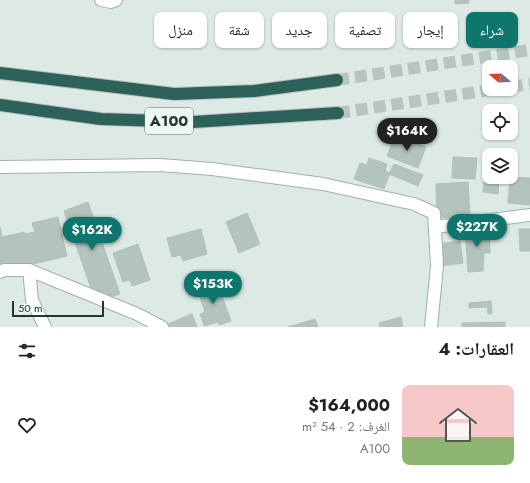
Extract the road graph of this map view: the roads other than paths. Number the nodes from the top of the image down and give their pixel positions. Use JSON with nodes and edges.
{"nodes":[{"id":1,"x":101,"y":0,"type":"edge"},
{"id":2,"x":116,"y":0,"type":"edge"},
{"id":3,"x":0,"y":73,"type":"edge"},
{"id":4,"x":337,"y":80,"type":"tunnel mouth"},
{"id":5,"x":0,"y":105,"type":"edge"},
{"id":6,"x":338,"y":114,"type":"tunnel mouth"},
{"id":7,"x":0,"y":167,"type":"edge"},
{"id":8,"x":530,"y":215,"type":"edge"},
{"id":9,"x":435,"y":227,"type":"junction"},
{"id":10,"x":29,"y":270,"type":"junction"},
{"id":11,"x":0,"y":272,"type":"edge"},
{"id":12,"x":45,"y":327,"type":"edge"},
{"id":13,"x":162,"y":327,"type":"edge"},
{"id":14,"x":431,"y":327,"type":"edge"}],
"edges":[{"from":1,"to":2,"type":"street"},
{"from":3,"to":4,"type":"highway","name":"A100","number":"A100"},
{"from":5,"to":6,"type":"highway","name":"A100","number":"A100"},
{"from":7,"to":9,"type":"street"},
{"from":8,"to":9,"type":"street"},
{"from":9,"to":14,"type":"street"},
{"from":10,"to":11,"type":"street"},
{"from":10,"to":12,"type":"street"},
{"from":10,"to":13,"type":"street"}]}
